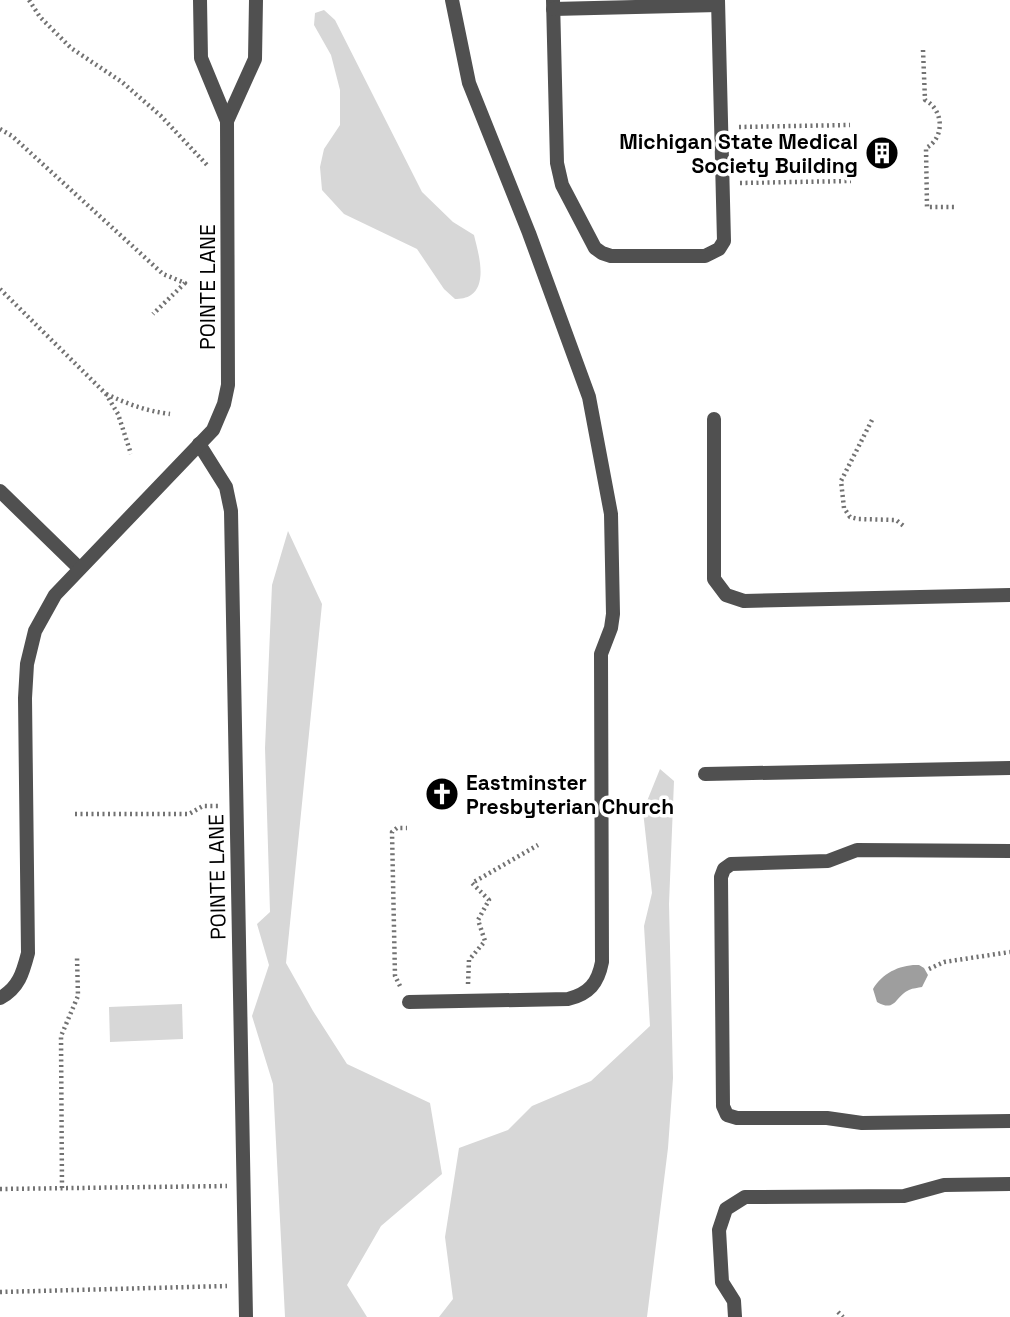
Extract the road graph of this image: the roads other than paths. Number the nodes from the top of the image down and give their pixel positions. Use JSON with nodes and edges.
{"nodes":[{"id":1,"x":200,"y":0,"type":"edge"},
{"id":2,"x":256,"y":0,"type":"edge"},
{"id":3,"x":452,"y":0,"type":"edge"},
{"id":4,"x":718,"y":2,"type":"edge"},
{"id":5,"x":553,"y":5,"type":"edge"},
{"id":6,"x":228,"y":121,"type":"junction"},
{"id":7,"x":714,"y":419,"type":"dead end"},
{"id":8,"x":199,"y":444,"type":"junction"},
{"id":9,"x":0,"y":491,"type":"edge"},
{"id":10,"x":79,"y":568,"type":"junction"},
{"id":11,"x":1010,"y":595,"type":"edge"},
{"id":12,"x":1010,"y":768,"type":"edge"},
{"id":13,"x":705,"y":774,"type":"dead end"},
{"id":14,"x":1010,"y":851,"type":"edge"},
{"id":15,"x":0,"y":998,"type":"edge"},
{"id":16,"x":409,"y":1002,"type":"road end"},
{"id":17,"x":1010,"y":1121,"type":"edge"},
{"id":18,"x":1010,"y":1184,"type":"edge"},
{"id":19,"x":246,"y":1317,"type":"edge"},
{"id":20,"x":735,"y":1317,"type":"edge"}],
"edges":[{"from":1,"to":6,"type":"street"},
{"from":2,"to":6,"type":"street"},
{"from":3,"to":16,"type":"street"},
{"from":4,"to":5,"type":"street"},
{"from":4,"to":5,"type":"street"},
{"from":6,"to":8,"type":"street","name":"POINTE LANE"},
{"from":7,"to":11,"type":"street"},
{"from":8,"to":10,"type":"street","name":"POINTE LANE"},
{"from":8,"to":19,"type":"street","name":"POINTE LANE"},
{"from":9,"to":10,"type":"street"},
{"from":10,"to":15,"type":"street","name":"POINTE LANE"},
{"from":12,"to":13,"type":"street"},
{"from":14,"to":17,"type":"street"},
{"from":18,"to":20,"type":"street"}]}
